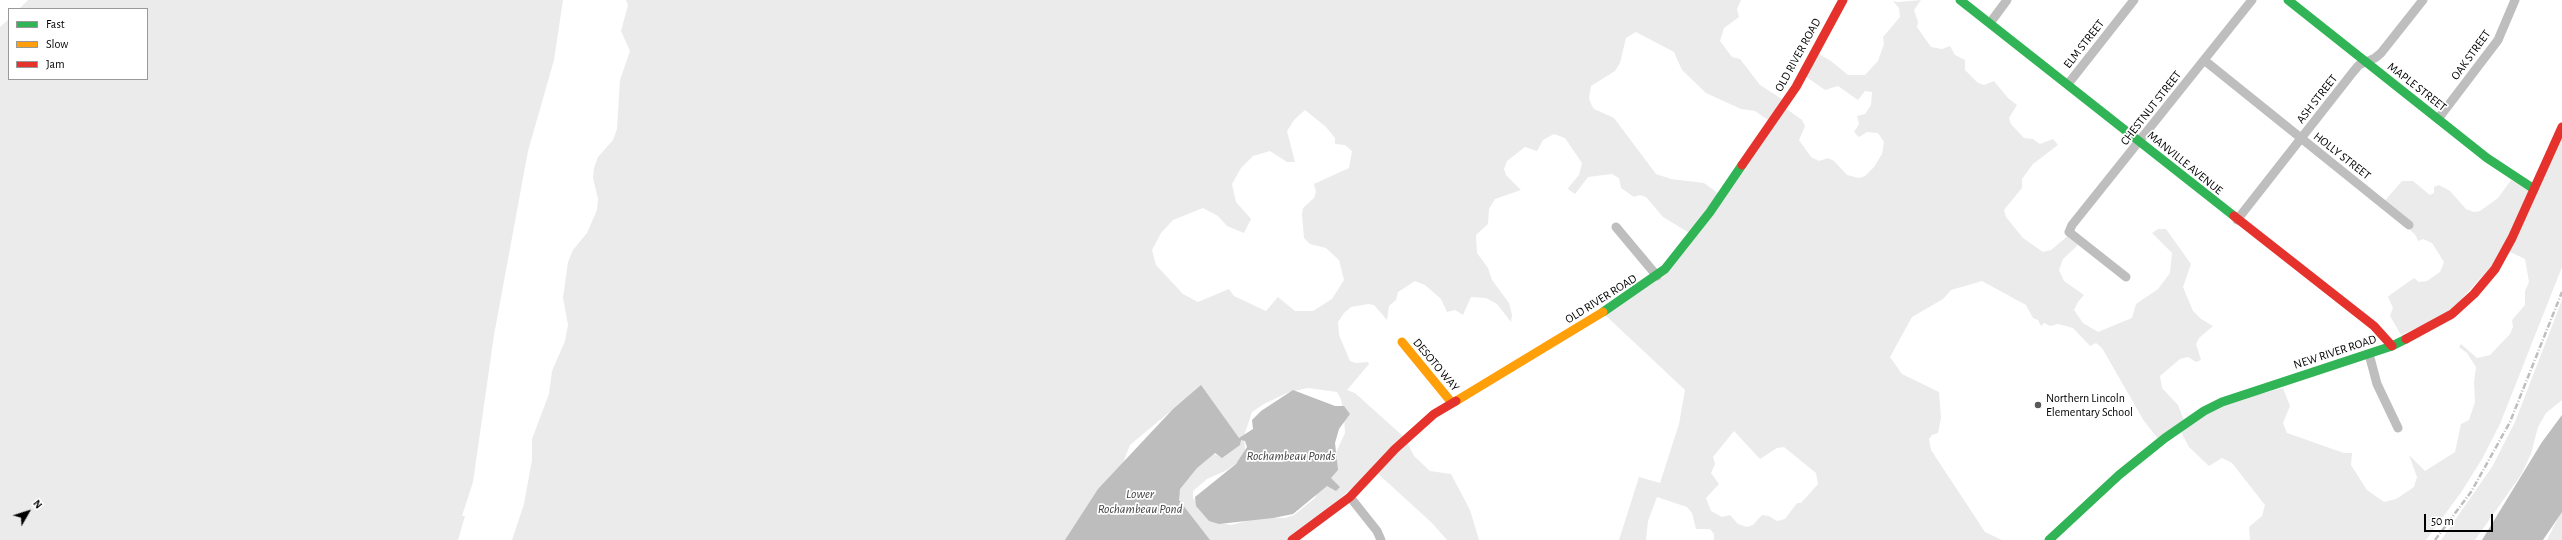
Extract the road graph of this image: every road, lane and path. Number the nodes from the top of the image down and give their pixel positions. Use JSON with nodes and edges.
{"nodes":[{"id":1,"x":1843,"y":0,"type":"edge"},
{"id":2,"x":1960,"y":0,"type":"edge"},
{"id":3,"x":2007,"y":0,"type":"edge"},
{"id":4,"x":2134,"y":0,"type":"edge"},
{"id":5,"x":2252,"y":0,"type":"edge"},
{"id":6,"x":2288,"y":0,"type":"edge"},
{"id":7,"x":2423,"y":0,"type":"edge"},
{"id":8,"x":2516,"y":0,"type":"edge"},
{"id":9,"x":1990,"y":23,"type":"junction"},
{"id":10,"x":2204,"y":60,"type":"junction"},
{"id":11,"x":2366,"y":62,"type":"junction"},
{"id":12,"x":2068,"y":84,"type":"junction"},
{"id":13,"x":2438,"y":119,"type":"junction"},
{"id":14,"x":2562,"y":127,"type":"edge"},
{"id":15,"x":2301,"y":139,"type":"junction"},
{"id":16,"x":2140,"y":142,"type":"junction"},
{"id":17,"x":2534,"y":189,"type":"junction"},
{"id":18,"x":2237,"y":220,"type":"junction"},
{"id":19,"x":2410,"y":225,"type":"dead end"},
{"id":20,"x":1616,"y":227,"type":"dead end"},
{"id":21,"x":1657,"y":276,"type":"junction"},
{"id":22,"x":2126,"y":277,"type":"dead end"},
{"id":23,"x":1402,"y":342,"type":"dead end"},
{"id":24,"x":2392,"y":346,"type":"junction"},
{"id":25,"x":2369,"y":354,"type":"junction"},
{"id":26,"x":1452,"y":403,"type":"junction"},
{"id":27,"x":2398,"y":428,"type":"dead end"},
{"id":28,"x":1350,"y":497,"type":"junction"},
{"id":29,"x":1292,"y":540,"type":"edge"},
{"id":30,"x":1381,"y":540,"type":"edge"},
{"id":31,"x":2049,"y":540,"type":"edge"}],
"edges":[{"from":1,"to":21,"type":"street","name":"OLD RIVER ROAD"},
{"from":2,"to":9,"type":"street","name":"MANVILLE AVENUE"},
{"from":3,"to":9,"type":"street"},
{"from":4,"to":12,"type":"street","name":"ELM STREET"},
{"from":5,"to":10,"type":"street","name":"CHESTNUT STREET"},
{"from":6,"to":11,"type":"street","name":"MAPLE STREET"},
{"from":7,"to":11,"type":"street","name":"ASH STREET"},
{"from":8,"to":13,"type":"street","name":"OAK STREET"},
{"from":9,"to":12,"type":"street","name":"MANVILLE AVENUE"},
{"from":10,"to":15,"type":"street","name":"HOLLY STREET"},
{"from":10,"to":16,"type":"street","name":"CHESTNUT STREET"},
{"from":11,"to":13,"type":"street","name":"MAPLE STREET"},
{"from":11,"to":15,"type":"street","name":"ASH STREET"},
{"from":12,"to":16,"type":"street","name":"MANVILLE AVENUE"},
{"from":13,"to":17,"type":"street","name":"MAPLE STREET"},
{"from":14,"to":17,"type":"street","name":"NEW RIVER ROAD"},
{"from":15,"to":18,"type":"street","name":"ASH STREET"},
{"from":15,"to":19,"type":"street","name":"HOLLY STREET"},
{"from":16,"to":18,"type":"street","name":"MANVILLE AVENUE"},
{"from":16,"to":22,"type":"street","name":"CHESTNUT STREET"},
{"from":17,"to":24,"type":"street","name":"NEW RIVER ROAD"},
{"from":18,"to":24,"type":"street","name":"MANVILLE AVENUE"},
{"from":20,"to":21,"type":"street"},
{"from":21,"to":26,"type":"street","name":"OLD RIVER ROAD"},
{"from":23,"to":26,"type":"street","name":"DESOTO WAY"},
{"from":24,"to":25,"type":"street","name":"NEW RIVER ROAD"},
{"from":25,"to":27,"type":"street"},
{"from":25,"to":31,"type":"street","name":"NEW RIVER ROAD"},
{"from":26,"to":28,"type":"street","name":"OLD RIVER ROAD"},
{"from":28,"to":29,"type":"street","name":"OLD RIVER ROAD"},
{"from":28,"to":30,"type":"street"}]}
